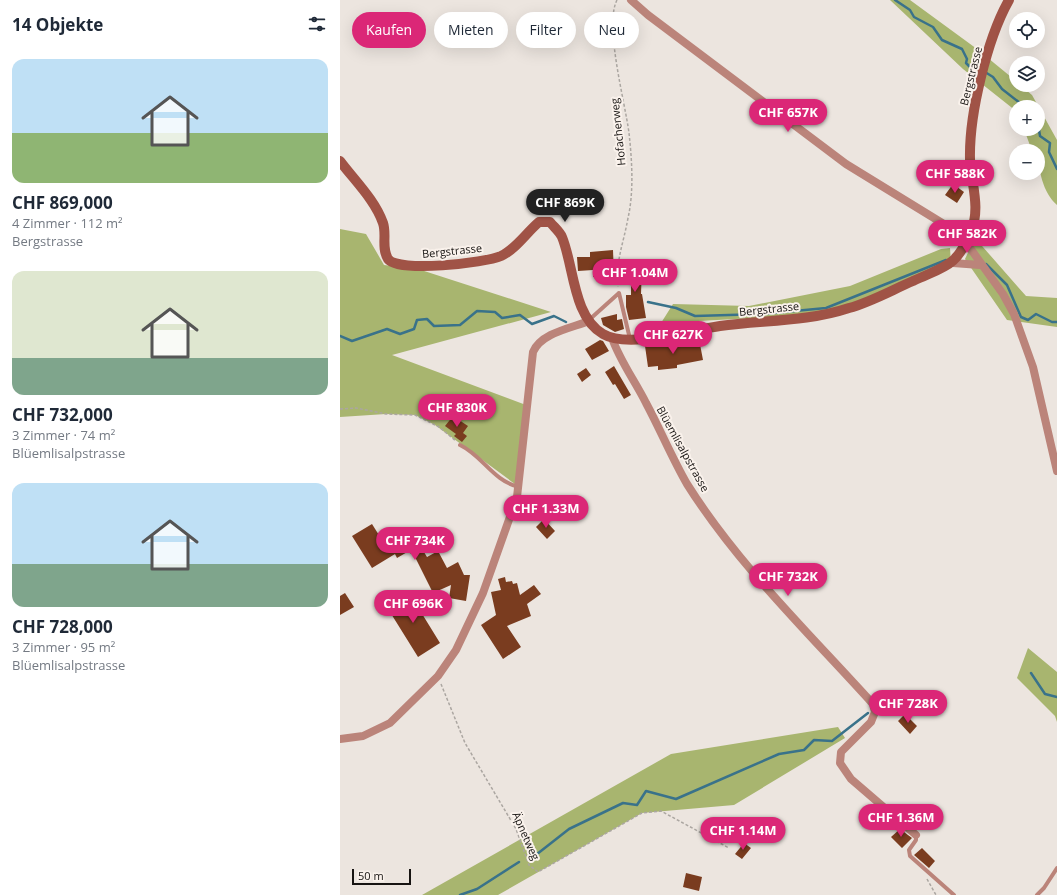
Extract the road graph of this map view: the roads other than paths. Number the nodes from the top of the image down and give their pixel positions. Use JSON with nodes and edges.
{"nodes":[{"id":1,"x":631,"y":0,"type":"edge"},
{"id":2,"x":1009,"y":0,"type":"edge"},
{"id":3,"x":340,"y":161,"type":"edge"},
{"id":4,"x":966,"y":243,"type":"junction"},
{"id":5,"x":953,"y":263,"type":"junction"},
{"id":6,"x":980,"y":265,"type":"junction"},
{"id":7,"x":589,"y":321,"type":"junction"},
{"id":8,"x":612,"y":338,"type":"junction"},
{"id":9,"x":630,"y":339,"type":"junction"},
{"id":10,"x":460,"y":445,"type":"road end"},
{"id":11,"x":1057,"y":471,"type":"edge"},
{"id":12,"x":519,"y":487,"type":"junction"},
{"id":13,"x":340,"y":739,"type":"edge"},
{"id":14,"x":916,"y":835,"type":"joint"},
{"id":15,"x":1057,"y":868,"type":"edge"},
{"id":16,"x":954,"y":895,"type":"edge"},
{"id":17,"x":1037,"y":895,"type":"edge"}],
"edges":[{"from":1,"to":4,"type":"street"},
{"from":2,"to":4,"type":"street","name":"Bergstrasse"},
{"from":3,"to":7,"type":"street","name":"Bergstrasse"},
{"from":4,"to":5,"type":"street","name":"Bergstrasse"},
{"from":4,"to":6,"type":"street"},
{"from":5,"to":6,"type":"street"},
{"from":5,"to":9,"type":"street","name":"Bergstrasse"},
{"from":6,"to":11,"type":"street"},
{"from":7,"to":8,"type":"street","name":"Bergstrasse"},
{"from":7,"to":9,"type":"lane"},
{"from":7,"to":12,"type":"street"},
{"from":8,"to":9,"type":"street","name":"Bergstrasse"},
{"from":8,"to":14,"type":"street","name":"Blüemlisalpstrasse"},
{"from":10,"to":12,"type":"lane"},
{"from":12,"to":13,"type":"street"},
{"from":14,"to":16,"type":"lane","name":"Blüemlisalpstrasse"},
{"from":15,"to":17,"type":"lane"}]}
